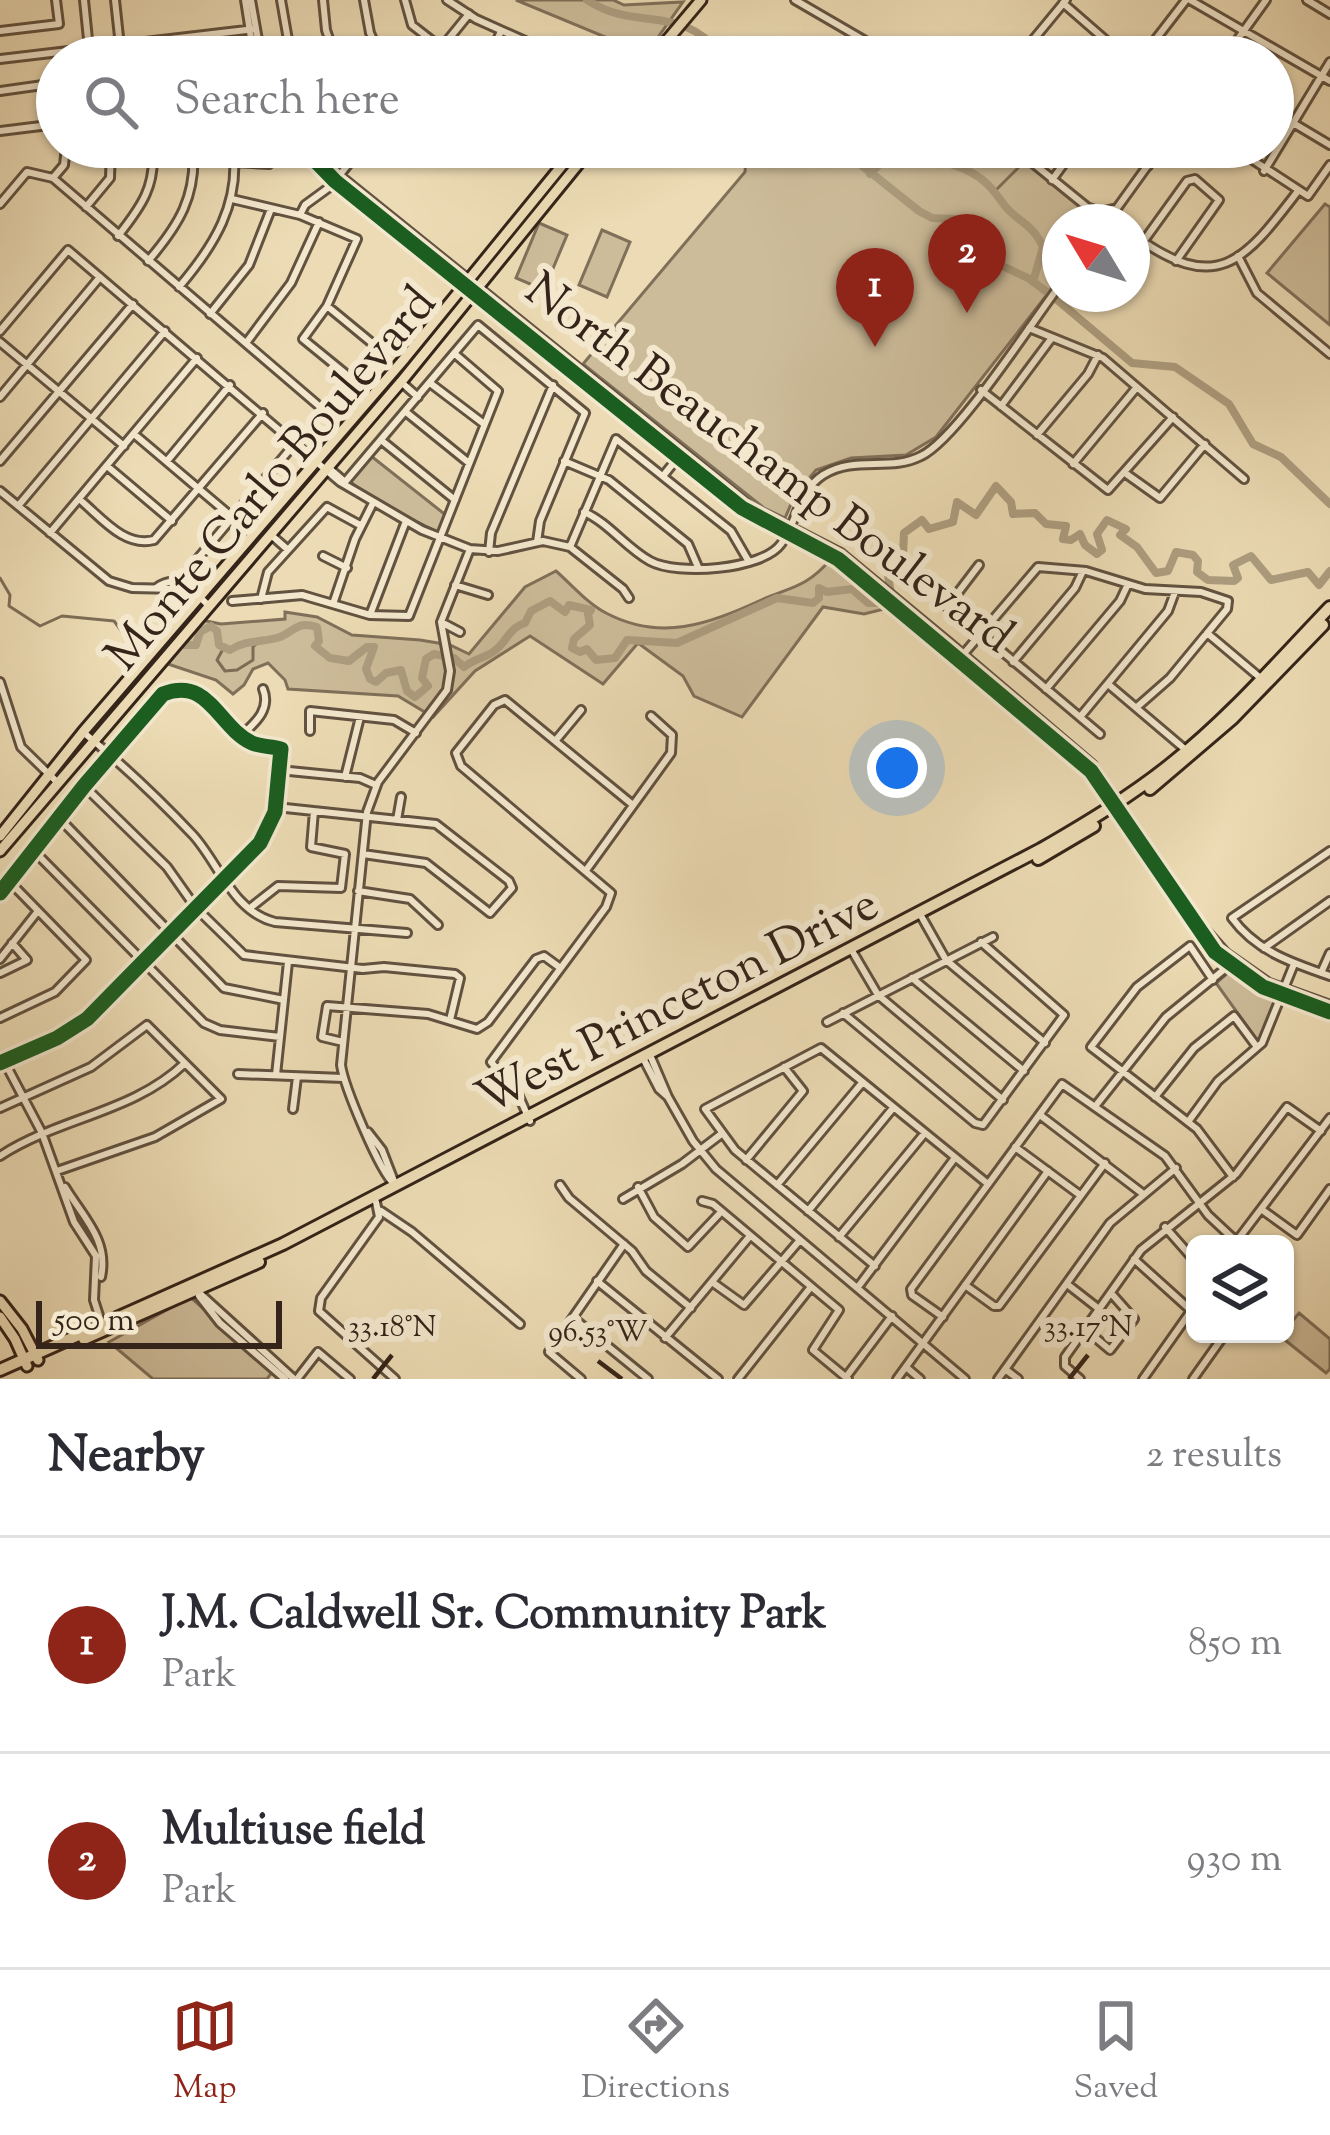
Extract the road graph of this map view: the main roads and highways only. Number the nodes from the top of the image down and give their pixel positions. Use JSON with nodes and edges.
{"nodes":[{"id":1,"x":700,"y":4,"type":"edge"},
{"id":2,"x":674,"y":36,"type":"edge"},
{"id":3,"x":562,"y":168,"type":"edge"},
{"id":4,"x":574,"y":168,"type":"edge"},
{"id":5,"x":472,"y":285,"type":"junction"},
{"id":6,"x":326,"y":465,"type":"junction"},
{"id":7,"x":203,"y":600,"type":"junction"},
{"id":8,"x":1330,"y":607,"type":"edge"},
{"id":9,"x":1330,"y":617,"type":"edge"},
{"id":10,"x":1264,"y":681,"type":"junction"},
{"id":11,"x":53,"y":779,"type":"junction"},
{"id":12,"x":0,"y":836,"type":"edge"},
{"id":13,"x":0,"y":851,"type":"edge"},
{"id":14,"x":529,"y":1119,"type":"junction"},
{"id":15,"x":196,"y":1290,"type":"junction"},
{"id":16,"x":0,"y":1301,"type":"edge"},
{"id":17,"x":0,"y":1317,"type":"edge"},
{"id":18,"x":31,"y":1360,"type":"junction"},
{"id":19,"x":0,"y":1374,"type":"edge"}],
"edges":[{"from":1,"to":2,"type":"main road"},
{"from":3,"to":5,"type":"main road","name":"Monte Carlo Boulevard"},
{"from":4,"to":5,"type":"main road","name":"Monte Carlo Boulevard"},
{"from":5,"to":6,"type":"main road","name":"Monte Carlo Boulevard"},
{"from":5,"to":6,"type":"main road","name":"Monte Carlo Boulevard"},
{"from":6,"to":7,"type":"main road","name":"Monte Carlo Boulevard"},
{"from":6,"to":7,"type":"main road","name":"Monte Carlo Boulevard"},
{"from":7,"to":11,"type":"main road","name":"Monte Carlo Boulevard"},
{"from":8,"to":10,"type":"highway","name":"West Princeton Drive"},
{"from":9,"to":10,"type":"highway","name":"West Princeton Drive"},
{"from":10,"to":14,"type":"highway","name":"West Princeton Drive"},
{"from":11,"to":12,"type":"main road","name":"Monte Carlo Boulevard"},
{"from":11,"to":13,"type":"main road","name":"Monte Carlo Boulevard"},
{"from":14,"to":15,"type":"highway","name":"West Princeton Drive"},
{"from":14,"to":15,"type":"highway","name":"West Princeton Drive"},
{"from":15,"to":18,"type":"highway","name":"West Princeton Drive"},
{"from":16,"to":18,"type":"main road"},
{"from":17,"to":18,"type":"main road"},
{"from":18,"to":19,"type":"highway","name":"West Princeton Drive"}]}
